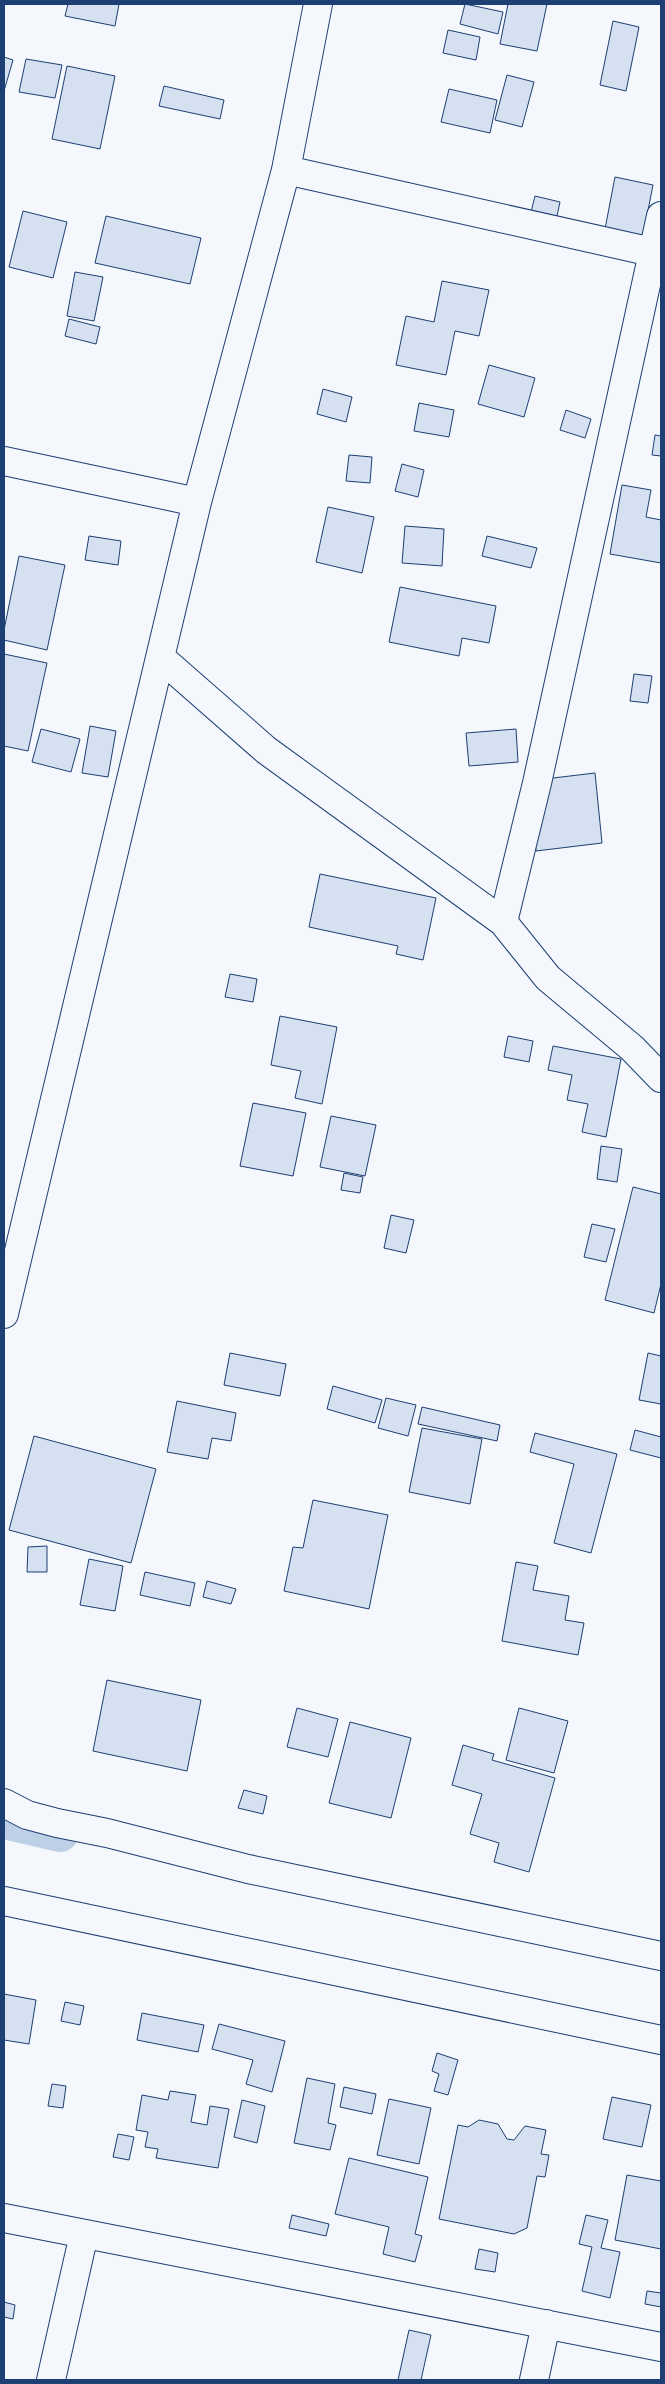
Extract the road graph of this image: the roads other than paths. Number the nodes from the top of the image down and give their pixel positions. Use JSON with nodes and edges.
{"nodes":[{"id":1,"x":318,"y":4,"type":"edge"},
{"id":2,"x":286,"y":170,"type":"junction"},
{"id":3,"x":661,"y":216,"type":"edge"},
{"id":4,"x":657,"y":254,"type":"edge"},
{"id":5,"x":4,"y":461,"type":"edge"},
{"id":6,"x":196,"y":502,"type":"junction"},
{"id":7,"x":161,"y":658,"type":"junction"},
{"id":8,"x":503,"y":922,"type":"junction"},
{"id":9,"x":661,"y":1078,"type":"edge"},
{"id":10,"x":4,"y":1314,"type":"edge"},
{"id":11,"x":4,"y":1803,"type":"edge"},
{"id":12,"x":4,"y":1901,"type":"edge"},
{"id":13,"x":661,"y":1956,"type":"edge"},
{"id":14,"x":661,"y":2040,"type":"edge"},
{"id":15,"x":4,"y":2218,"type":"edge"},
{"id":16,"x":84,"y":2234,"type":"junction"},
{"id":17,"x":546,"y":2324,"type":"junction"},
{"id":18,"x":661,"y":2347,"type":"edge"},
{"id":19,"x":51,"y":2380,"type":"edge"},
{"id":20,"x":534,"y":2380,"type":"edge"}],
"edges":[{"from":1,"to":2,"type":"street"},
{"from":2,"to":4,"type":"street"},
{"from":2,"to":6,"type":"street"},
{"from":3,"to":4,"type":"street"},
{"from":4,"to":8,"type":"street"},
{"from":5,"to":6,"type":"street"},
{"from":6,"to":7,"type":"street"},
{"from":7,"to":8,"type":"street"},
{"from":7,"to":10,"type":"street"},
{"from":8,"to":9,"type":"street"},
{"from":11,"to":13,"type":"street"},
{"from":12,"to":14,"type":"street"},
{"from":15,"to":16,"type":"street"},
{"from":16,"to":17,"type":"street"},
{"from":16,"to":19,"type":"street"},
{"from":17,"to":18,"type":"street"},
{"from":17,"to":20,"type":"street"}]}
